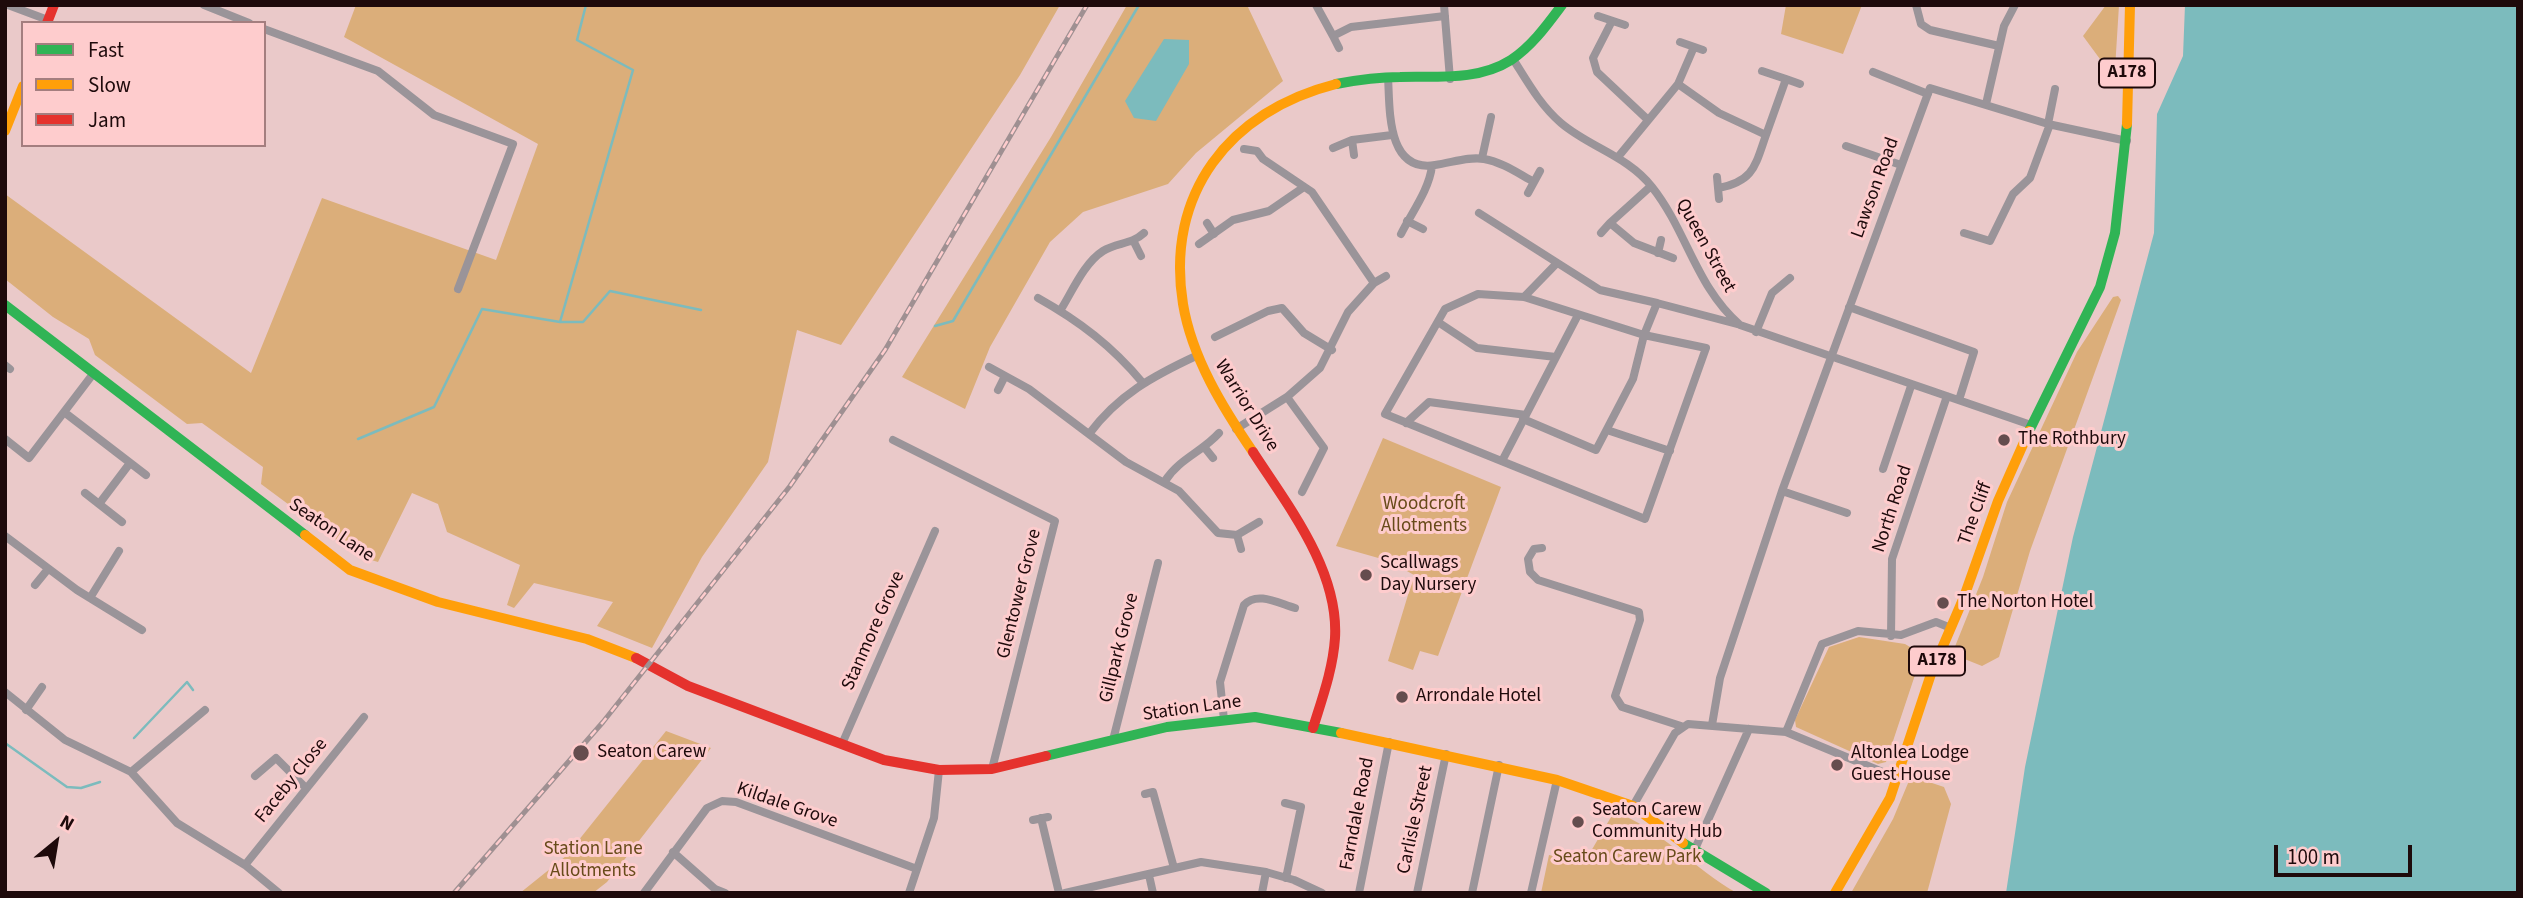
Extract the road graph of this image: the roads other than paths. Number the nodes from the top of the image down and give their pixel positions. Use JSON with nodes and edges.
{"nodes":[{"id":1,"x":8,"y":5,"type":"edge"},
{"id":2,"x":204,"y":5,"type":"edge"},
{"id":3,"x":1316,"y":5,"type":"edge"},
{"id":4,"x":1444,"y":5,"type":"edge"},
{"id":5,"x":1562,"y":5,"type":"edge"},
{"id":6,"x":1916,"y":5,"type":"edge"},
{"id":7,"x":2015,"y":5,"type":"edge"},
{"id":8,"x":2130,"y":5,"type":"edge"},
{"id":9,"x":1445,"y":16,"type":"junction"},
{"id":10,"x":1598,"y":16,"type":"dead end"},
{"id":11,"x":46,"y":21,"type":"edge"},
{"id":12,"x":244,"y":21,"type":"edge"},
{"id":13,"x":1612,"y":21,"type":"junction"},
{"id":14,"x":1625,"y":25,"type":"dead end"},
{"id":15,"x":266,"y":30,"type":"edge"},
{"id":16,"x":1333,"y":36,"type":"junction"},
{"id":17,"x":1680,"y":42,"type":"dead end"},
{"id":18,"x":1999,"y":46,"type":"junction"},
{"id":19,"x":1339,"y":48,"type":"dead end"},
{"id":20,"x":1513,"y":59,"type":"junction"},
{"id":21,"x":1762,"y":71,"type":"dead end"},
{"id":22,"x":1873,"y":72,"type":"dead end"},
{"id":23,"x":1388,"y":77,"type":"junction"},
{"id":24,"x":1450,"y":79,"type":"junction"},
{"id":25,"x":1786,"y":79,"type":"junction"},
{"id":26,"x":1678,"y":84,"type":"junction"},
{"id":27,"x":1800,"y":84,"type":"dead end"},
{"id":28,"x":2054,"y":89,"type":"dead end"},
{"id":29,"x":21,"y":91,"type":"edge"},
{"id":30,"x":1928,"y":94,"type":"junction"},
{"id":31,"x":1986,"y":104,"type":"junction"},
{"id":32,"x":1490,"y":117,"type":"dead end"},
{"id":33,"x":1647,"y":119,"type":"junction"},
{"id":34,"x":2049,"y":124,"type":"junction"},
{"id":35,"x":5,"y":131,"type":"edge"},
{"id":36,"x":1392,"y":135,"type":"junction"},
{"id":37,"x":1766,"y":135,"type":"junction"},
{"id":38,"x":1352,"y":140,"type":"junction"},
{"id":39,"x":2127,"y":141,"type":"junction"},
{"id":40,"x":1846,"y":146,"type":"dead end"},
{"id":41,"x":1333,"y":148,"type":"dead end"},
{"id":42,"x":1244,"y":149,"type":"dead end"},
{"id":43,"x":1354,"y":155,"type":"dead end"},
{"id":44,"x":1618,"y":157,"type":"junction"},
{"id":45,"x":1482,"y":158,"type":"junction"},
{"id":46,"x":1902,"y":165,"type":"junction"},
{"id":47,"x":1432,"y":166,"type":"junction"},
{"id":48,"x":1540,"y":171,"type":"dead end"},
{"id":49,"x":1717,"y":177,"type":"dead end"},
{"id":50,"x":1534,"y":182,"type":"junction"},
{"id":51,"x":1651,"y":186,"type":"junction"},
{"id":52,"x":1304,"y":187,"type":"junction"},
{"id":53,"x":1719,"y":188,"type":"junction"},
{"id":54,"x":1528,"y":193,"type":"dead end"},
{"id":55,"x":1719,"y":198,"type":"dead end"},
{"id":56,"x":1479,"y":213,"type":"dead end"},
{"id":57,"x":1407,"y":221,"type":"junction"},
{"id":58,"x":1207,"y":223,"type":"dead end"},
{"id":59,"x":1610,"y":223,"type":"junction"},
{"id":60,"x":1423,"y":229,"type":"dead end"},
{"id":61,"x":1144,"y":233,"type":"dead end"},
{"id":62,"x":1214,"y":233,"type":"junction"},
{"id":63,"x":1601,"y":233,"type":"dead end"},
{"id":64,"x":1964,"y":233,"type":"dead end"},
{"id":65,"x":1401,"y":234,"type":"dead end"},
{"id":66,"x":1661,"y":240,"type":"dead end"},
{"id":67,"x":1134,"y":242,"type":"junction"},
{"id":68,"x":1199,"y":244,"type":"dead end"},
{"id":69,"x":1658,"y":253,"type":"junction"},
{"id":70,"x":1141,"y":256,"type":"dead end"},
{"id":71,"x":1673,"y":258,"type":"dead end"},
{"id":72,"x":1557,"y":263,"type":"junction"},
{"id":73,"x":1386,"y":276,"type":"dead end"},
{"id":74,"x":1790,"y":278,"type":"dead end"},
{"id":75,"x":1374,"y":283,"type":"junction"},
{"id":76,"x":458,"y":289,"type":"dead end"},
{"id":77,"x":1524,"y":297,"type":"junction"},
{"id":78,"x":1038,"y":298,"type":"dead end"},
{"id":79,"x":1657,"y":303,"type":"junction"},
{"id":80,"x":5,"y":306,"type":"edge"},
{"id":81,"x":1849,"y":307,"type":"junction"},
{"id":82,"x":1060,"y":311,"type":"junction"},
{"id":83,"x":1578,"y":314,"type":"junction"},
{"id":84,"x":1438,"y":322,"type":"junction"},
{"id":85,"x":1740,"y":324,"type":"junction"},
{"id":86,"x":1756,"y":332,"type":"junction"},
{"id":87,"x":1644,"y":335,"type":"junction"},
{"id":88,"x":1215,"y":337,"type":"dead end"},
{"id":89,"x":1332,"y":350,"type":"junction"},
{"id":90,"x":1196,"y":356,"type":"junction"},
{"id":91,"x":1556,"y":357,"type":"junction"},
{"id":92,"x":1830,"y":358,"type":"junction"},
{"id":93,"x":989,"y":367,"type":"dead end"},
{"id":94,"x":93,"y":374,"type":"junction"},
{"id":95,"x":1005,"y":376,"type":"junction"},
{"id":96,"x":1142,"y":382,"type":"junction"},
{"id":97,"x":1911,"y":386,"type":"junction"},
{"id":98,"x":998,"y":390,"type":"dead end"},
{"id":99,"x":1947,"y":396,"type":"junction"},
{"id":100,"x":1287,"y":397,"type":"junction"},
{"id":101,"x":1959,"y":400,"type":"junction"},
{"id":102,"x":64,"y":412,"type":"junction"},
{"id":103,"x":1525,"y":417,"type":"junction"},
{"id":104,"x":1406,"y":423,"type":"junction"},
{"id":105,"x":2031,"y":425,"type":"junction"},
{"id":106,"x":1236,"y":429,"type":"junction"},
{"id":107,"x":1607,"y":430,"type":"junction"},
{"id":108,"x":1219,"y":433,"type":"dead end"},
{"id":109,"x":1089,"y":434,"type":"junction"},
{"id":110,"x":5,"y":439,"type":"edge"},
{"id":111,"x":893,"y":440,"type":"dead end"},
{"id":112,"x":1205,"y":448,"type":"junction"},
{"id":113,"x":1670,"y":450,"type":"junction"},
{"id":114,"x":1213,"y":458,"type":"dead end"},
{"id":115,"x":1502,"y":461,"type":"junction"},
{"id":116,"x":130,"y":463,"type":"junction"},
{"id":117,"x":1883,"y":469,"type":"dead end"},
{"id":118,"x":146,"y":475,"type":"dead end"},
{"id":119,"x":1165,"y":481,"type":"junction"},
{"id":120,"x":1782,"y":491,"type":"junction"},
{"id":121,"x":1301,"y":492,"type":"dead end"},
{"id":122,"x":85,"y":493,"type":"dead end"},
{"id":123,"x":99,"y":504,"type":"junction"},
{"id":124,"x":1847,"y":513,"type":"dead end"},
{"id":125,"x":122,"y":522,"type":"dead end"},
{"id":126,"x":1259,"y":522,"type":"dead end"},
{"id":127,"x":935,"y":531,"type":"dead end"},
{"id":128,"x":1237,"y":535,"type":"junction"},
{"id":129,"x":5,"y":536,"type":"edge"},
{"id":130,"x":1542,"y":548,"type":"dead end"},
{"id":131,"x":1241,"y":549,"type":"dead end"},
{"id":132,"x":119,"y":551,"type":"dead end"},
{"id":133,"x":1157,"y":564,"type":"dead end"},
{"id":134,"x":48,"y":569,"type":"junction"},
{"id":135,"x":35,"y":585,"type":"dead end"},
{"id":136,"x":90,"y":598,"type":"junction"},
{"id":137,"x":1294,"y":608,"type":"dead end"},
{"id":138,"x":1951,"y":628,"type":"junction"},
{"id":139,"x":142,"y":630,"type":"dead end"},
{"id":140,"x":1891,"y":636,"type":"junction"},
{"id":141,"x":688,"y":686,"type":"joint"},
{"id":142,"x":42,"y":687,"type":"dead end"},
{"id":143,"x":5,"y":692,"type":"edge"},
{"id":144,"x":26,"y":710,"type":"junction"},
{"id":145,"x":205,"y":710,"type":"dead end"},
{"id":146,"x":364,"y":717,"type":"dead end"},
{"id":147,"x":1224,"y":720,"type":"junction"},
{"id":148,"x":1712,"y":725,"type":"junction"},
{"id":149,"x":1681,"y":726,"type":"junction"},
{"id":150,"x":1312,"y":728,"type":"junction"},
{"id":151,"x":1749,"y":729,"type":"junction"},
{"id":152,"x":1786,"y":732,"type":"junction"},
{"id":153,"x":1113,"y":740,"type":"junction"},
{"id":154,"x":1389,"y":742,"type":"junction"},
{"id":155,"x":842,"y":744,"type":"junction"},
{"id":156,"x":1446,"y":754,"type":"junction"},
{"id":157,"x":1499,"y":765,"type":"junction"},
{"id":158,"x":992,"y":769,"type":"junction"},
{"id":159,"x":939,"y":770,"type":"junction"},
{"id":160,"x":131,"y":772,"type":"junction"},
{"id":161,"x":255,"y":776,"type":"dead end"},
{"id":162,"x":1897,"y":778,"type":"junction"},
{"id":163,"x":1557,"y":780,"type":"junction"},
{"id":164,"x":306,"y":788,"type":"junction"},
{"id":165,"x":1144,"y":794,"type":"dead end"},
{"id":166,"x":1285,"y":803,"type":"dead end"},
{"id":167,"x":1633,"y":806,"type":"junction"},
{"id":168,"x":1041,"y":818,"type":"dead end"},
{"id":169,"x":1694,"y":851,"type":"junction"},
{"id":170,"x":673,"y":852,"type":"junction"},
{"id":171,"x":244,"y":865,"type":"junction"},
{"id":172,"x":1174,"y":868,"type":"junction"},
{"id":173,"x":917,"y":869,"type":"junction"},
{"id":174,"x":1266,"y":873,"type":"junction"},
{"id":175,"x":1149,"y":875,"type":"junction"},
{"id":176,"x":1286,"y":878,"type":"junction"},
{"id":177,"x":279,"y":893,"type":"edge"},
{"id":178,"x":644,"y":893,"type":"edge"},
{"id":179,"x":725,"y":893,"type":"edge"},
{"id":180,"x":909,"y":893,"type":"edge"},
{"id":181,"x":1059,"y":893,"type":"edge"},
{"id":182,"x":1065,"y":893,"type":"edge"},
{"id":183,"x":1153,"y":893,"type":"edge"},
{"id":184,"x":1262,"y":893,"type":"edge"},
{"id":185,"x":1322,"y":893,"type":"edge"},
{"id":186,"x":1359,"y":893,"type":"edge"},
{"id":187,"x":1417,"y":893,"type":"edge"},
{"id":188,"x":1472,"y":893,"type":"edge"},
{"id":189,"x":1531,"y":893,"type":"edge"},
{"id":190,"x":1766,"y":893,"type":"edge"},
{"id":191,"x":1835,"y":893,"type":"edge"}],
"edges":[{"from":1,"to":11,"type":"street"},
{"from":2,"to":12,"type":"street"},
{"from":3,"to":16,"type":"street"},
{"from":4,"to":9,"type":"street"},
{"from":5,"to":20,"type":"main road","name":"Warrior Drive"},
{"from":6,"to":18,"type":"street"},
{"from":7,"to":18,"type":"street"},
{"from":8,"to":39,"type":"main road","number":"A178"},
{"from":9,"to":16,"type":"street"},
{"from":9,"to":24,"type":"street"},
{"from":10,"to":13,"type":"street"},
{"from":13,"to":14,"type":"street"},
{"from":13,"to":33,"type":"street"},
{"from":15,"to":76,"type":"street"},
{"from":16,"to":19,"type":"street"},
{"from":17,"to":26,"type":"street"},
{"from":18,"to":31,"type":"street"},
{"from":20,"to":24,"type":"main road","name":"Warrior Drive"},
{"from":20,"to":44,"type":"street","name":"Queen Street"},
{"from":21,"to":25,"type":"street"},
{"from":22,"to":30,"type":"street"},
{"from":23,"to":24,"type":"main road","name":"Warrior Drive"},
{"from":23,"to":36,"type":"street"},
{"from":23,"to":90,"type":"main road","name":"Warrior Drive"},
{"from":25,"to":27,"type":"street"},
{"from":25,"to":37,"type":"street"},
{"from":26,"to":33,"type":"street"},
{"from":26,"to":37,"type":"street"},
{"from":28,"to":34,"type":"street"},
{"from":29,"to":35,"type":"main road"},
{"from":30,"to":31,"type":"street"},
{"from":30,"to":46,"type":"street","name":"Lawson Road"},
{"from":31,"to":34,"type":"street"},
{"from":32,"to":45,"type":"street"},
{"from":33,"to":44,"type":"street"},
{"from":34,"to":39,"type":"street"},
{"from":34,"to":64,"type":"street"},
{"from":36,"to":38,"type":"street"},
{"from":36,"to":47,"type":"street"},
{"from":37,"to":53,"type":"street"},
{"from":38,"to":41,"type":"street"},
{"from":38,"to":43,"type":"street"},
{"from":39,"to":105,"type":"main road","name":"The Cliff","number":"A178"},
{"from":40,"to":46,"type":"street"},
{"from":42,"to":52,"type":"street"},
{"from":44,"to":51,"type":"street","name":"Queen Street"},
{"from":45,"to":47,"type":"street"},
{"from":45,"to":50,"type":"street"},
{"from":46,"to":81,"type":"street","name":"Lawson Road"},
{"from":47,"to":57,"type":"street"},
{"from":48,"to":50,"type":"street"},
{"from":49,"to":53,"type":"street"},
{"from":50,"to":54,"type":"street"},
{"from":51,"to":59,"type":"street"},
{"from":51,"to":85,"type":"street","name":"Queen Street"},
{"from":52,"to":62,"type":"street"},
{"from":52,"to":75,"type":"street"},
{"from":53,"to":55,"type":"street"},
{"from":56,"to":72,"type":"street"},
{"from":57,"to":60,"type":"street"},
{"from":57,"to":65,"type":"street"},
{"from":58,"to":62,"type":"street"},
{"from":59,"to":63,"type":"street"},
{"from":59,"to":69,"type":"street"},
{"from":61,"to":67,"type":"street"},
{"from":62,"to":68,"type":"street"},
{"from":66,"to":69,"type":"street"},
{"from":67,"to":70,"type":"street"},
{"from":67,"to":82,"type":"street"},
{"from":69,"to":71,"type":"street"},
{"from":72,"to":77,"type":"street"},
{"from":72,"to":79,"type":"street"},
{"from":73,"to":75,"type":"street"},
{"from":74,"to":86,"type":"street"},
{"from":75,"to":89,"type":"street"},
{"from":77,"to":83,"type":"street"},
{"from":77,"to":84,"type":"street"},
{"from":78,"to":82,"type":"street"},
{"from":79,"to":85,"type":"street"},
{"from":79,"to":87,"type":"street"},
{"from":80,"to":94,"type":"main road","name":"Seaton Lane"},
{"from":81,"to":92,"type":"street","name":"Lawson Road"},
{"from":81,"to":101,"type":"street"},
{"from":82,"to":96,"type":"street"},
{"from":83,"to":87,"type":"street"},
{"from":83,"to":91,"type":"street"},
{"from":84,"to":91,"type":"street"},
{"from":84,"to":104,"type":"street"},
{"from":85,"to":86,"type":"street","name":"Queen Street"},
{"from":86,"to":92,"type":"street","name":"Queen Street"},
{"from":87,"to":107,"type":"street"},
{"from":87,"to":113,"type":"street"},
{"from":88,"to":89,"type":"street"},
{"from":89,"to":100,"type":"street"},
{"from":90,"to":96,"type":"street"},
{"from":90,"to":106,"type":"main road","name":"Warrior Drive"},
{"from":91,"to":103,"type":"street"},
{"from":92,"to":97,"type":"street","name":"Queen Street"},
{"from":92,"to":120,"type":"street","name":"Lawson Road"},
{"from":93,"to":95,"type":"street"},
{"from":94,"to":102,"type":"street"},
{"from":94,"to":141,"type":"main road","name":"Seaton Lane"},
{"from":95,"to":98,"type":"street"},
{"from":95,"to":109,"type":"street"},
{"from":96,"to":109,"type":"street"},
{"from":97,"to":99,"type":"street","name":"Queen Street"},
{"from":97,"to":117,"type":"street"},
{"from":99,"to":101,"type":"street","name":"Queen Street"},
{"from":99,"to":140,"type":"street","name":"North Road"},
{"from":100,"to":106,"type":"street"},
{"from":100,"to":121,"type":"street"},
{"from":101,"to":105,"type":"street","name":"Queen Street"},
{"from":102,"to":110,"type":"street"},
{"from":102,"to":116,"type":"street"},
{"from":103,"to":104,"type":"street"},
{"from":103,"to":107,"type":"street"},
{"from":103,"to":115,"type":"street"},
{"from":104,"to":115,"type":"street"},
{"from":105,"to":138,"type":"main road","name":"The Cliff","number":"A178"},
{"from":106,"to":150,"type":"main road","name":"Warrior Drive"},
{"from":107,"to":113,"type":"street"},
{"from":108,"to":112,"type":"street"},
{"from":109,"to":119,"type":"street"},
{"from":111,"to":158,"type":"street","name":"Glentower Grove"},
{"from":112,"to":114,"type":"street"},
{"from":112,"to":119,"type":"street"},
{"from":113,"to":115,"type":"street"},
{"from":116,"to":118,"type":"street"},
{"from":116,"to":123,"type":"street"},
{"from":119,"to":128,"type":"street"},
{"from":120,"to":124,"type":"street"},
{"from":120,"to":148,"type":"street","name":"Lawson Road"},
{"from":122,"to":123,"type":"street"},
{"from":123,"to":125,"type":"street"},
{"from":126,"to":128,"type":"street"},
{"from":127,"to":155,"type":"street","name":"Stanmore Grove"},
{"from":128,"to":131,"type":"street"},
{"from":129,"to":134,"type":"street"},
{"from":130,"to":149,"type":"street"},
{"from":132,"to":136,"type":"street"},
{"from":133,"to":153,"type":"street","name":"Gillpark Grove"},
{"from":134,"to":135,"type":"street"},
{"from":134,"to":136,"type":"street"},
{"from":136,"to":139,"type":"street"},
{"from":137,"to":147,"type":"street"},
{"from":138,"to":140,"type":"street"},
{"from":138,"to":162,"type":"main road","name":"The Cliff","number":"A178"},
{"from":140,"to":152,"type":"street"},
{"from":141,"to":155,"type":"main road","name":"Station Lane"},
{"from":142,"to":144,"type":"street"},
{"from":143,"to":144,"type":"street"},
{"from":144,"to":160,"type":"street"},
{"from":145,"to":160,"type":"street"},
{"from":146,"to":164,"type":"street","name":"Faceby Close"},
{"from":147,"to":150,"type":"main road","name":"Station Lane"},
{"from":147,"to":153,"type":"main road","name":"Station Lane"},
{"from":148,"to":149,"type":"street"},
{"from":148,"to":151,"type":"street"},
{"from":149,"to":167,"type":"street"},
{"from":150,"to":154,"type":"main road","name":"Station Lane"},
{"from":151,"to":152,"type":"street"},
{"from":151,"to":169,"type":"street"},
{"from":152,"to":162,"type":"street"},
{"from":153,"to":158,"type":"main road","name":"Station Lane"},
{"from":154,"to":156,"type":"main road","name":"Station Lane"},
{"from":154,"to":186,"type":"street","name":"Farndale Road"},
{"from":155,"to":159,"type":"main road","name":"Station Lane"},
{"from":156,"to":157,"type":"main road","name":"Station Lane"},
{"from":156,"to":187,"type":"street","name":"Carlisle Street"},
{"from":157,"to":163,"type":"main road","name":"Station Lane"},
{"from":157,"to":188,"type":"street"},
{"from":158,"to":159,"type":"main road","name":"Station Lane"},
{"from":159,"to":173,"type":"street"},
{"from":160,"to":171,"type":"street"},
{"from":161,"to":164,"type":"street"},
{"from":162,"to":191,"type":"main road","name":"The Cliff","number":"A178"},
{"from":163,"to":167,"type":"main road","name":"Station Lane"},
{"from":163,"to":189,"type":"street"},
{"from":164,"to":171,"type":"street","name":"Faceby Close"},
{"from":165,"to":172,"type":"street"},
{"from":166,"to":176,"type":"street"},
{"from":167,"to":169,"type":"main road","name":"Station Lane"},
{"from":168,"to":181,"type":"street"},
{"from":169,"to":190,"type":"main road","name":"Station Lane"},
{"from":170,"to":173,"type":"street","name":"Kildale Grove"},
{"from":170,"to":178,"type":"street","name":"Kildale Grove"},
{"from":170,"to":179,"type":"street"},
{"from":171,"to":177,"type":"street"},
{"from":172,"to":174,"type":"street"},
{"from":172,"to":175,"type":"street"},
{"from":173,"to":180,"type":"street"},
{"from":174,"to":176,"type":"street"},
{"from":174,"to":184,"type":"street"},
{"from":175,"to":182,"type":"street"},
{"from":175,"to":183,"type":"street"},
{"from":176,"to":185,"type":"street"}]}
